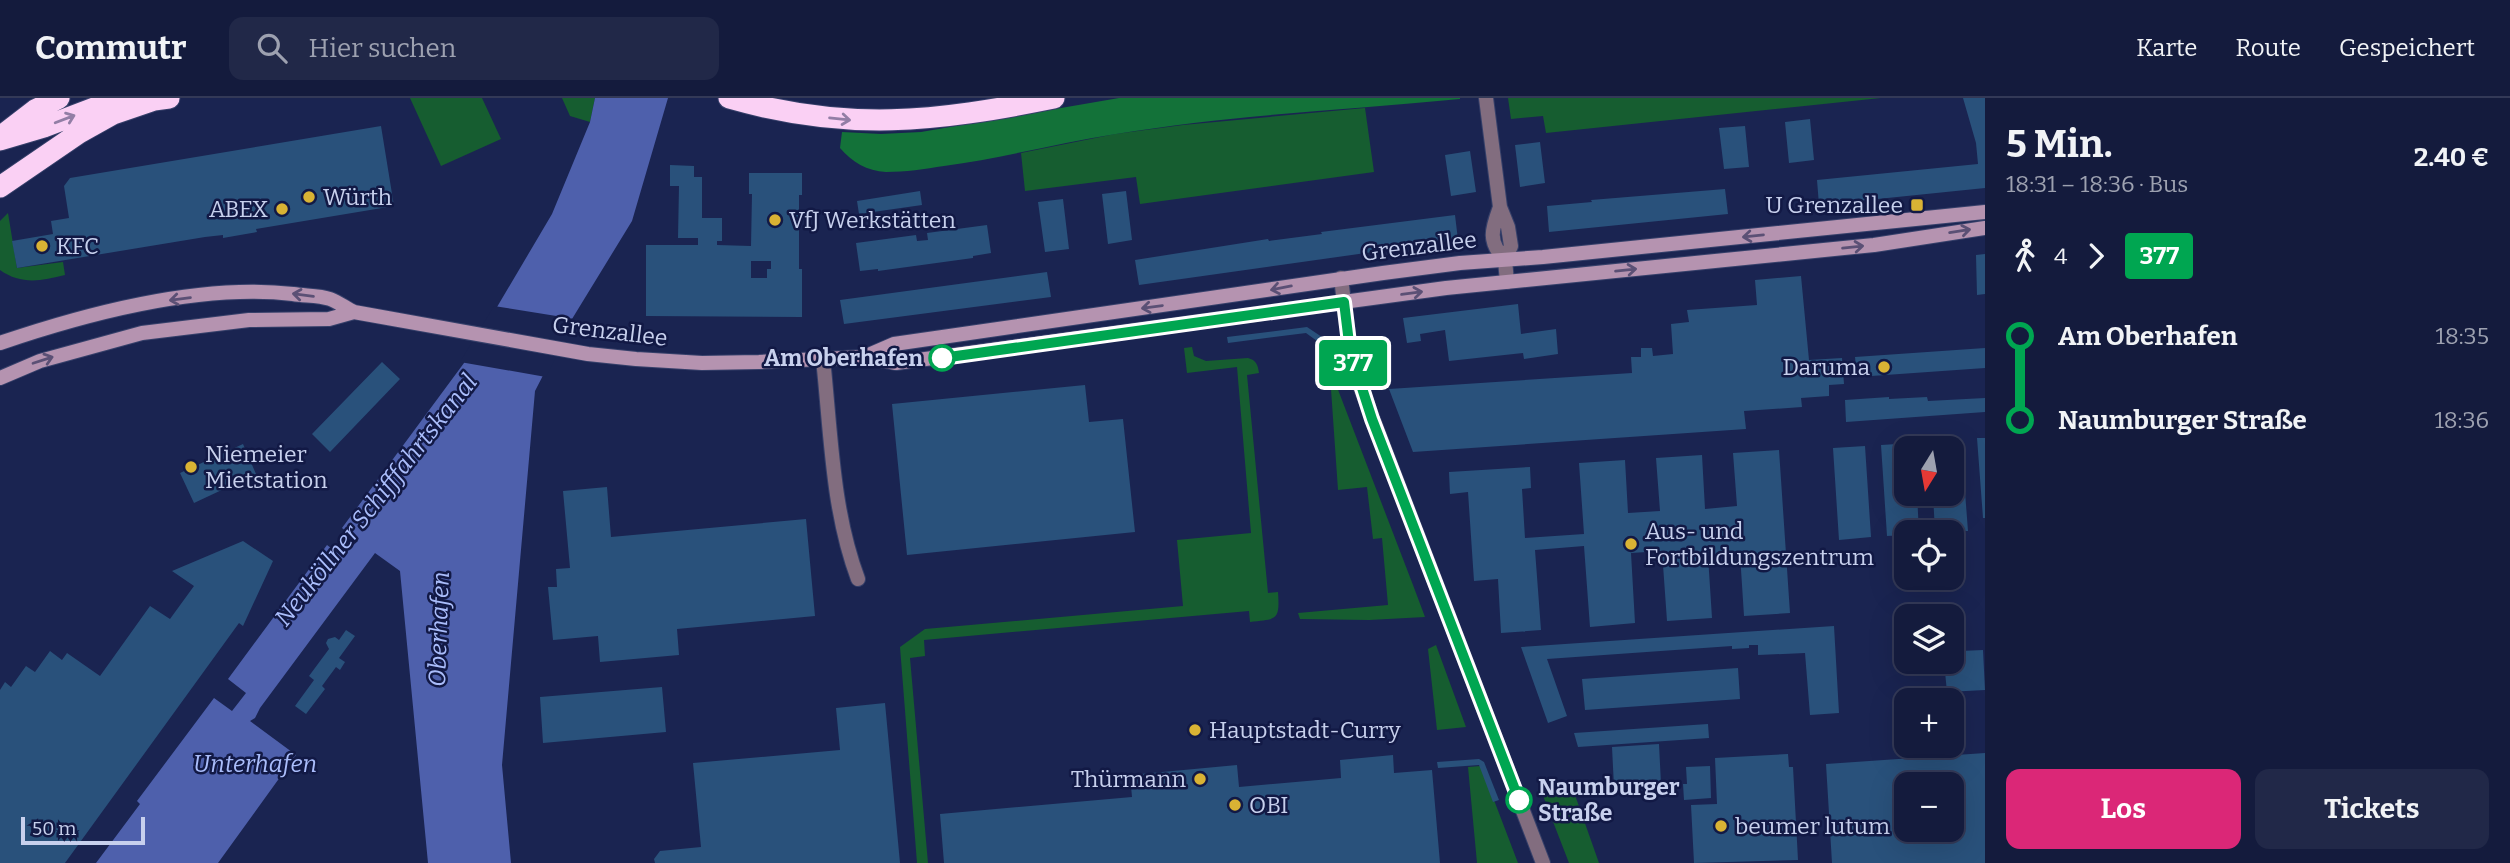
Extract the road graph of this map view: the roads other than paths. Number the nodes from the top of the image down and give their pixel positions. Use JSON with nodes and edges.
{"nodes":[{"id":1,"x":60,"y":98,"type":"edge"},
{"id":2,"x":729,"y":98,"type":"edge"},
{"id":3,"x":1054,"y":98,"type":"edge"},
{"id":4,"x":1486,"y":98,"type":"edge"},
{"id":5,"x":162,"y":99,"type":"edge"},
{"id":6,"x":0,"y":139,"type":"edge"},
{"id":7,"x":0,"y":187,"type":"edge"},
{"id":8,"x":1985,"y":212,"type":"edge"},
{"id":9,"x":1985,"y":228,"type":"edge"},
{"id":10,"x":1505,"y":260,"type":"junction"},
{"id":11,"x":1341,"y":278,"type":"junction"},
{"id":12,"x":1507,"y":282,"type":"junction"},
{"id":13,"x":1344,"y":302,"type":"junction"},
{"id":14,"x":354,"y":313,"type":"junction"},
{"id":15,"x":0,"y":343,"type":"edge"},
{"id":16,"x":864,"y":356,"type":"junction"},
{"id":17,"x":823,"y":359,"type":"junction"},
{"id":18,"x":0,"y":378,"type":"edge"},
{"id":19,"x":858,"y":579,"type":"dead end"},
{"id":20,"x":1543,"y":863,"type":"edge"}],
"edges":[{"from":1,"to":6,"type":"highway"},
{"from":2,"to":3,"type":"highway","one_way":true},
{"from":4,"to":10,"type":"street"},
{"from":6,"to":5,"type":"highway","one_way":true},
{"from":5,"to":7,"type":"highway"},
{"from":8,"to":10,"type":"main road","name":"Grenzallee","one_way":true},
{"from":12,"to":9,"type":"main road","name":"Grenzallee","one_way":true},
{"from":10,"to":11,"type":"main road","name":"Grenzallee"},
{"from":10,"to":12,"type":"street"},
{"from":11,"to":13,"type":"street"},
{"from":11,"to":16,"type":"main road","name":"Grenzallee","one_way":true},
{"from":13,"to":12,"type":"main road","name":"Grenzallee","one_way":true},
{"from":13,"to":16,"type":"main road","name":"Grenzallee"},
{"from":13,"to":20,"type":"street"},
{"from":14,"to":15,"type":"main road","name":"Grenzallee","one_way":true},
{"from":14,"to":17,"type":"main road","name":"Grenzallee"},
{"from":18,"to":14,"type":"main road","name":"Grenzallee","one_way":true},
{"from":16,"to":17,"type":"main road","name":"Grenzallee"},
{"from":17,"to":19,"type":"street"}]}
